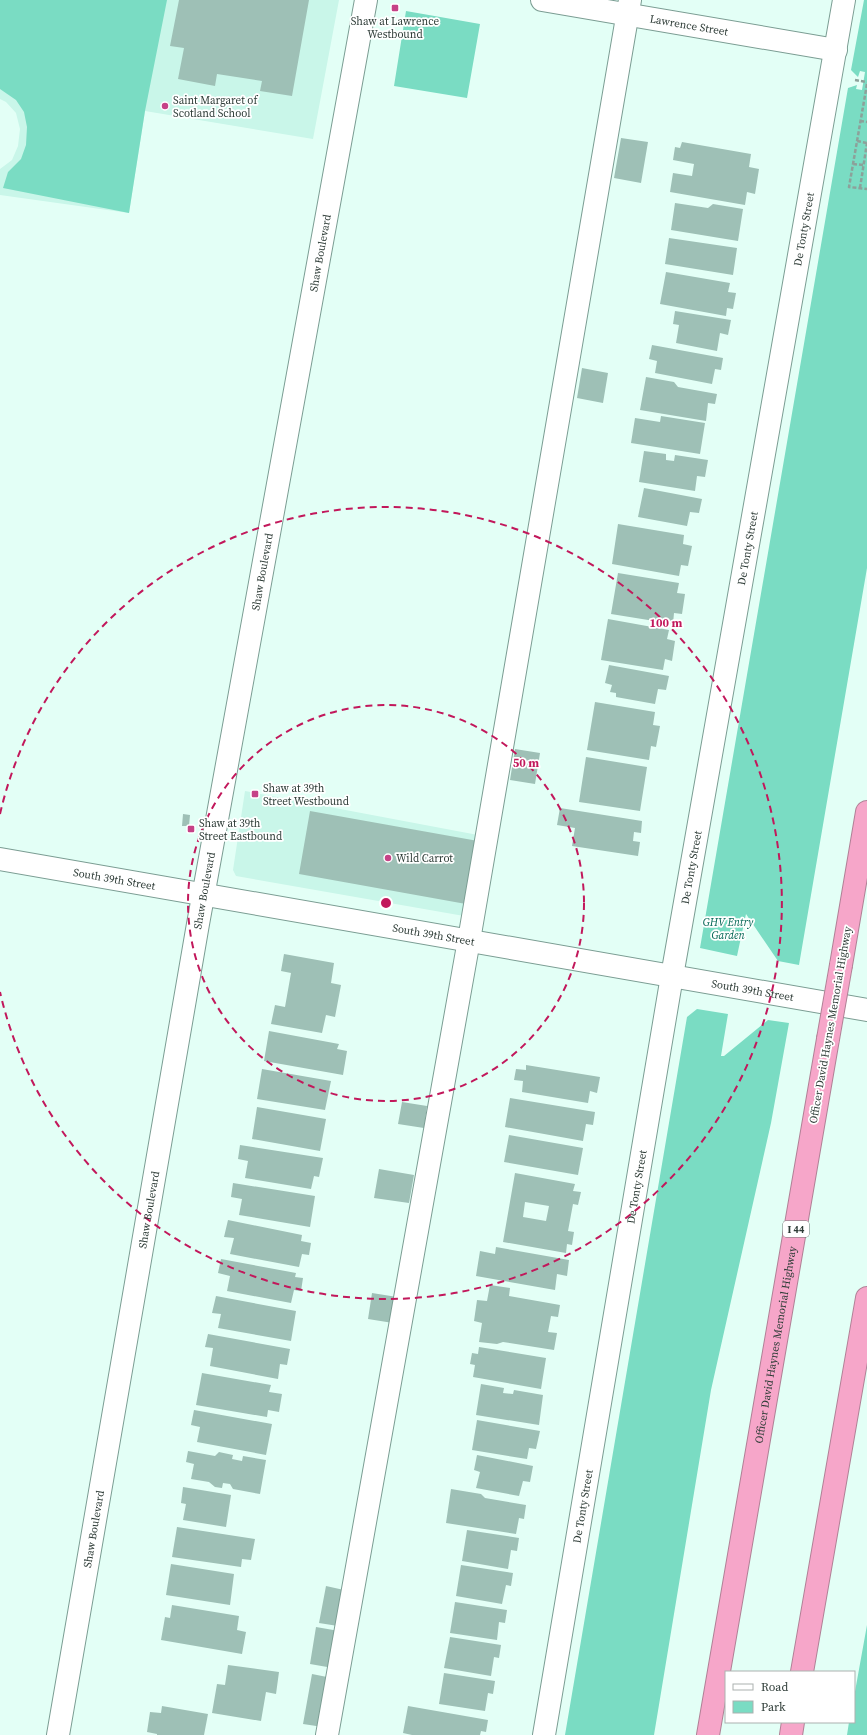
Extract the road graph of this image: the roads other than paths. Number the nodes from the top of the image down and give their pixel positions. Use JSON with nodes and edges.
{"nodes":[{"id":1,"x":366,"y":0,"type":"edge"},
{"id":2,"x":542,"y":0,"type":"edge"},
{"id":3,"x":844,"y":0,"type":"edge"},
{"id":4,"x":629,"y":8,"type":"edge"},
{"id":5,"x":836,"y":50,"type":"junction"},
{"id":6,"x":867,"y":812,"type":"edge"},
{"id":7,"x":0,"y":859,"type":"edge"},
{"id":8,"x":204,"y":893,"type":"junction"},
{"id":9,"x":469,"y":940,"type":"junction"},
{"id":10,"x":672,"y":976,"type":"junction"},
{"id":11,"x":867,"y":1010,"type":"edge"},
{"id":12,"x":867,"y":1298,"type":"edge"},
{"id":13,"x":721,"y":1664,"type":"junction"},
{"id":14,"x":802,"y":1671,"type":"edge"},
{"id":15,"x":793,"y":1723,"type":"edge"},
{"id":16,"x":806,"y":1723,"type":"edge"},
{"id":17,"x":58,"y":1735,"type":"edge"},
{"id":18,"x":326,"y":1735,"type":"edge"},
{"id":19,"x":544,"y":1735,"type":"edge"},
{"id":20,"x":695,"y":1735,"type":"edge"},
{"id":21,"x":708,"y":1735,"type":"edge"},
{"id":22,"x":791,"y":1735,"type":"edge"},
{"id":23,"x":807,"y":1735,"type":"edge"}],
"edges":[{"from":1,"to":8,"type":"street","name":"Shaw Boulevard"},
{"from":2,"to":4,"type":"street","name":"Lawrence Street"},
{"from":3,"to":5,"type":"street","name":"De Tonty Street"},
{"from":4,"to":5,"type":"street","name":"Lawrence Street"},
{"from":4,"to":9,"type":"street"},
{"from":5,"to":10,"type":"street","name":"De Tonty Street"},
{"from":6,"to":13,"type":"highway","name":"Officer David Haynes Memorial Highway","number":"I 44","bridge":true},
{"from":7,"to":8,"type":"street","name":"South 39th Street"},
{"from":8,"to":9,"type":"street","name":"South 39th Street"},
{"from":8,"to":17,"type":"street","name":"Shaw Boulevard"},
{"from":9,"to":10,"type":"street","name":"South 39th Street"},
{"from":9,"to":18,"type":"street"},
{"from":10,"to":11,"type":"street","name":"South 39th Street"},
{"from":10,"to":19,"type":"street","name":"De Tonty Street"},
{"from":12,"to":14,"type":"highway"},
{"from":13,"to":20,"type":"highway"},
{"from":13,"to":21,"type":"highway","name":"Officer David Haynes Memorial Highway","number":"I 44"},
{"from":15,"to":22,"type":"highway"},
{"from":16,"to":23,"type":"highway"}]}
